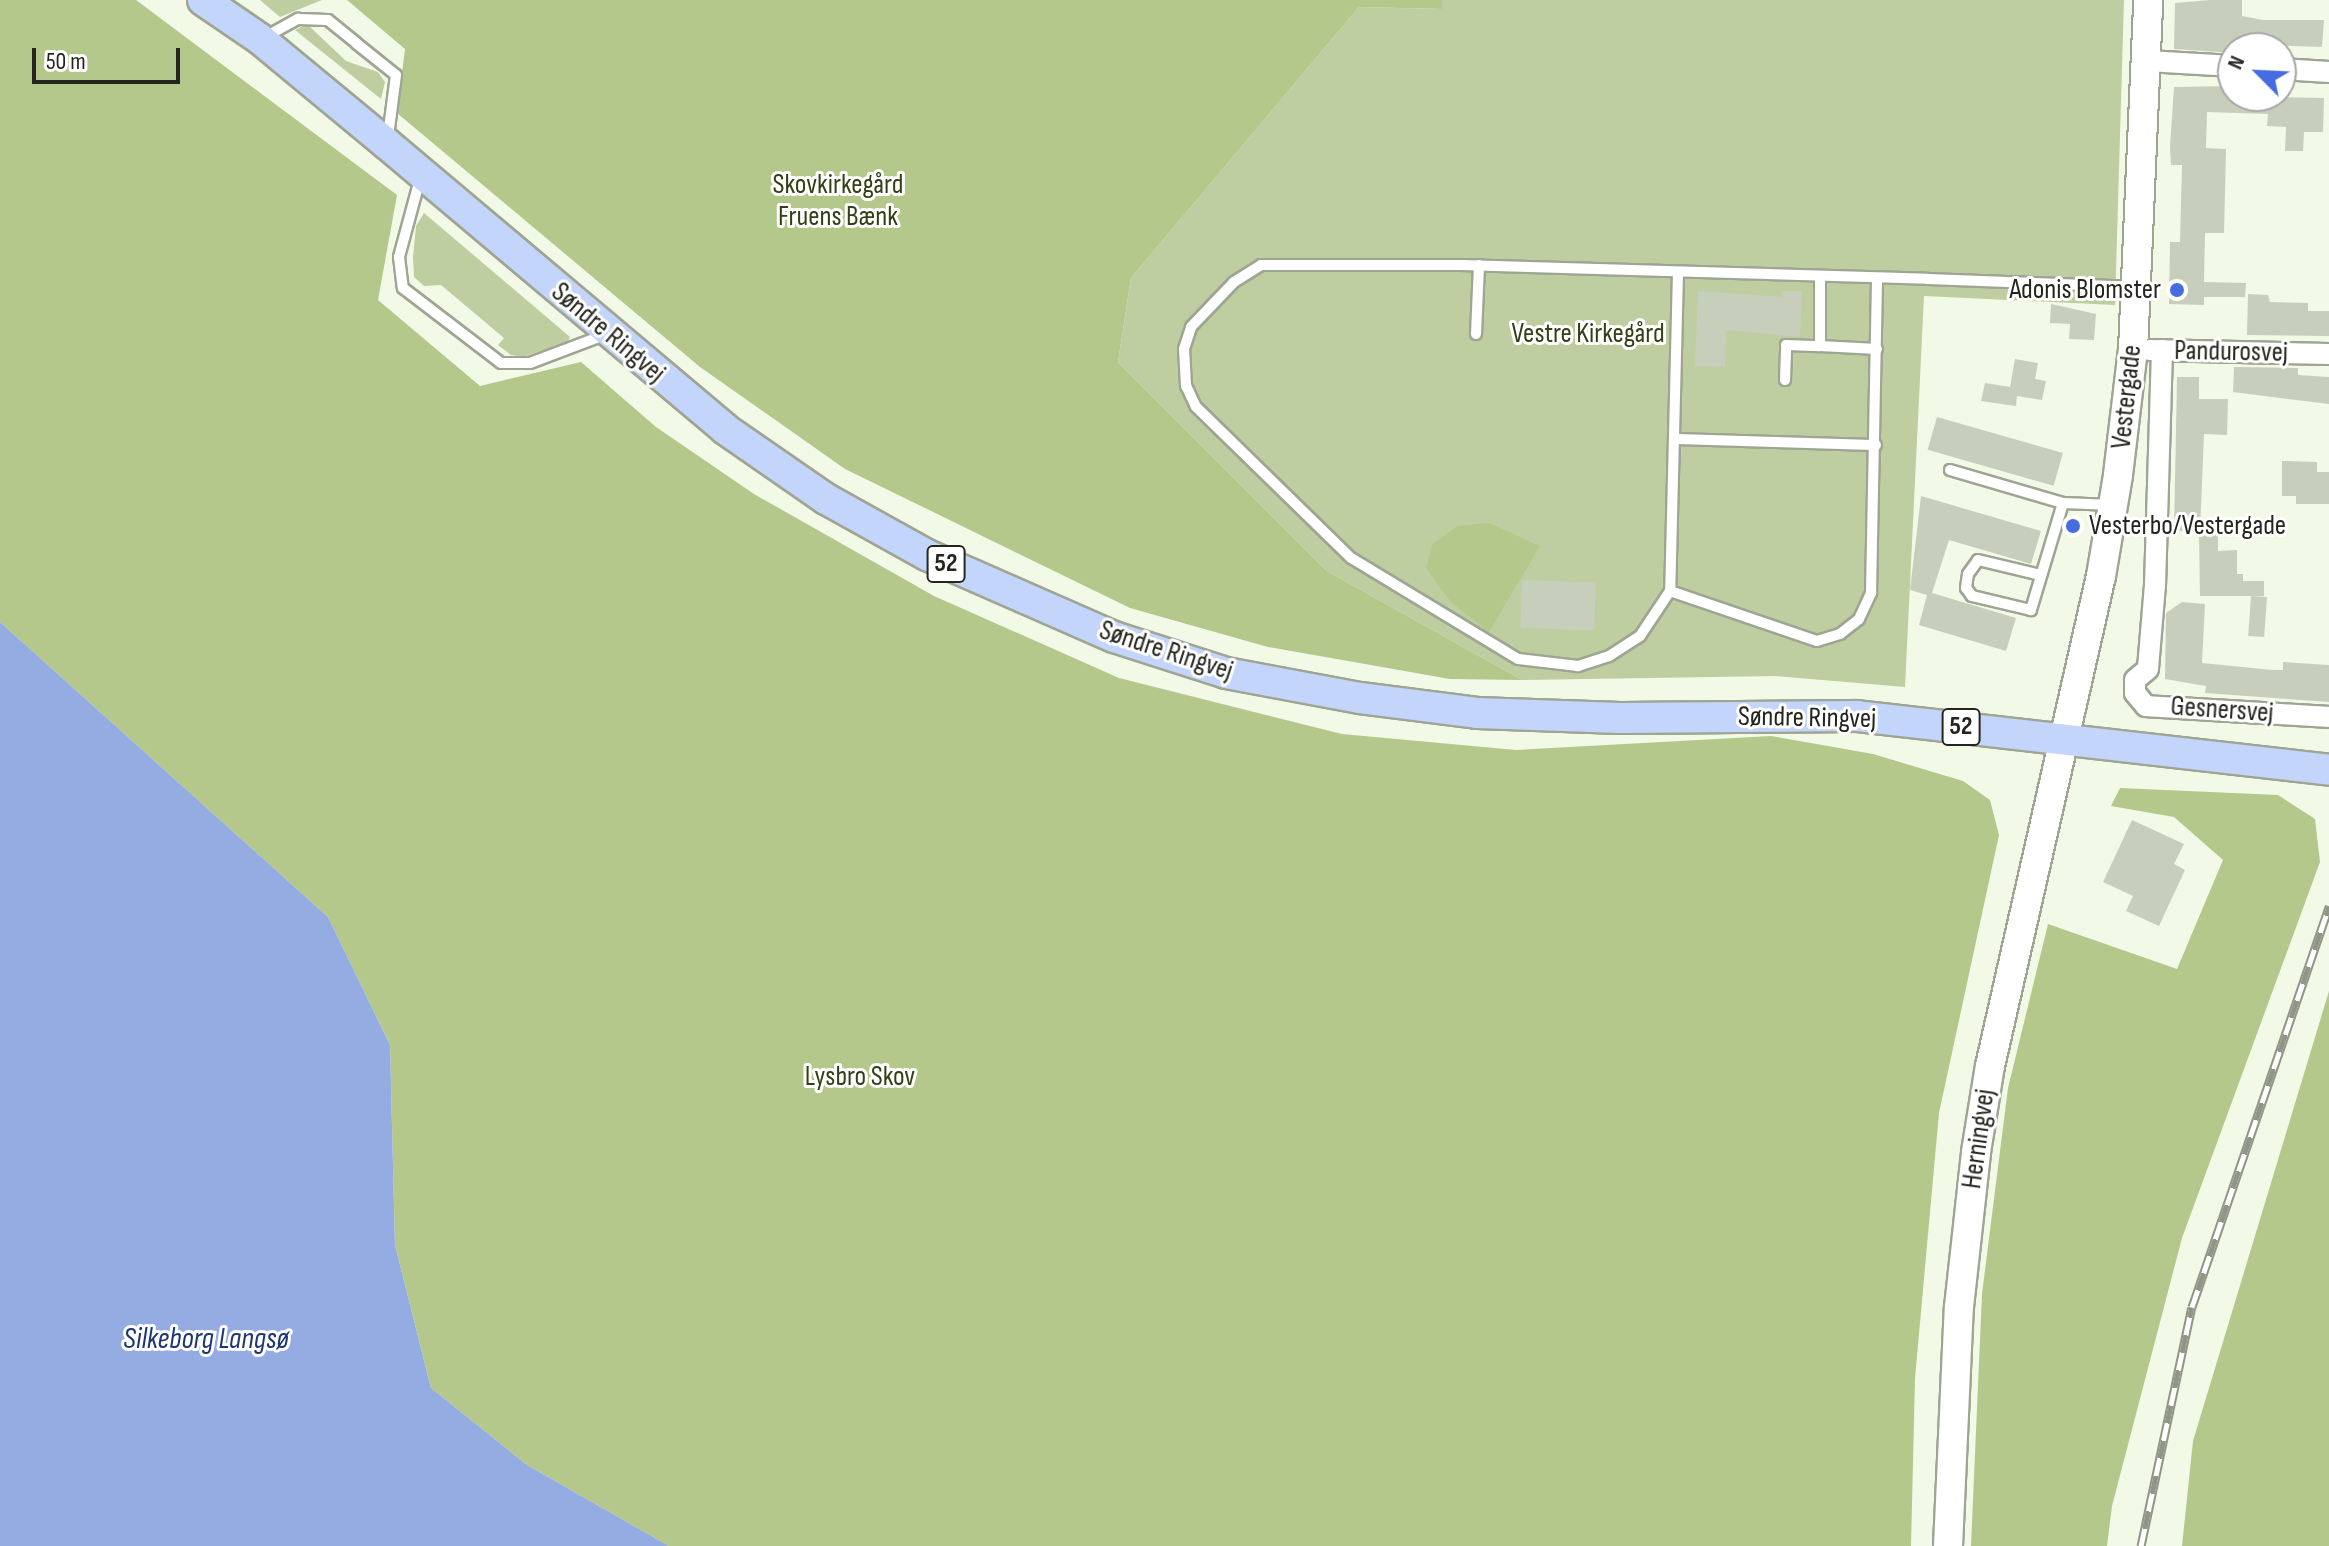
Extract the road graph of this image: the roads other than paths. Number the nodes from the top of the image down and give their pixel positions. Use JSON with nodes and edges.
{"nodes":[{"id":1,"x":203,"y":0,"type":"edge"},
{"id":2,"x":2148,"y":0,"type":"edge"},
{"id":3,"x":260,"y":39,"type":"junction"},
{"id":4,"x":2147,"y":61,"type":"junction"},
{"id":5,"x":2217,"y":65,"type":"edge"},
{"id":6,"x":2297,"y":70,"type":"edge"},
{"id":7,"x":2329,"y":72,"type":"edge"},
{"id":8,"x":387,"y":144,"type":"junction"},
{"id":9,"x":422,"y":174,"type":"junction"},
{"id":10,"x":1479,"y":265,"type":"junction"},
{"id":11,"x":1678,"y":272,"type":"junction"},
{"id":12,"x":1820,"y":276,"type":"junction"},
{"id":13,"x":1877,"y":278,"type":"junction"},
{"id":14,"x":2136,"y":287,"type":"junction"},
{"id":15,"x":607,"y":334,"type":"junction"},
{"id":16,"x":1476,"y":334,"type":"dead end"},
{"id":17,"x":1820,"y":346,"type":"junction"},
{"id":18,"x":1877,"y":349,"type":"junction"},
{"id":19,"x":2133,"y":350,"type":"junction"},
{"id":20,"x":2162,"y":350,"type":"junction"},
{"id":21,"x":2329,"y":354,"type":"edge"},
{"id":22,"x":1785,"y":380,"type":"dead end"},
{"id":23,"x":1674,"y":439,"type":"junction"},
{"id":24,"x":1876,"y":445,"type":"junction"},
{"id":25,"x":1950,"y":470,"type":"dead end"},
{"id":26,"x":2063,"y":503,"type":"junction"},
{"id":27,"x":2113,"y":505,"type":"junction"},
{"id":28,"x":2041,"y":575,"type":"junction"},
{"id":29,"x":1670,"y":591,"type":"junction"},
{"id":30,"x":2329,"y":717,"type":"edge"},
{"id":31,"x":2065,"y":740,"type":"junction"},
{"id":32,"x":2329,"y":770,"type":"edge"},
{"id":33,"x":1948,"y":1546,"type":"edge"}],
"edges":[{"from":1,"to":3,"type":"main road","name":"Søndre Ringvej","number":"52"},
{"from":2,"to":4,"type":"street","name":"Vestergade"},
{"from":3,"to":8,"type":"main road","name":"Søndre Ringvej","number":"52"},
{"from":3,"to":8,"type":"lane"},
{"from":4,"to":5,"type":"street"},
{"from":4,"to":14,"type":"street","name":"Vestergade"},
{"from":6,"to":7,"type":"street"},
{"from":8,"to":9,"type":"main road","name":"Søndre Ringvej","number":"52"},
{"from":9,"to":15,"type":"main road","name":"Søndre Ringvej","number":"52"},
{"from":9,"to":15,"type":"lane"},
{"from":10,"to":11,"type":"lane"},
{"from":10,"to":16,"type":"lane"},
{"from":10,"to":29,"type":"lane"},
{"from":11,"to":12,"type":"lane"},
{"from":11,"to":23,"type":"lane"},
{"from":12,"to":13,"type":"lane"},
{"from":12,"to":17,"type":"lane"},
{"from":13,"to":14,"type":"lane"},
{"from":13,"to":18,"type":"lane"},
{"from":14,"to":19,"type":"street","name":"Vestergade"},
{"from":15,"to":31,"type":"main road","name":"Søndre Ringvej","number":"52"},
{"from":17,"to":18,"type":"lane"},
{"from":17,"to":22,"type":"lane"},
{"from":18,"to":24,"type":"lane"},
{"from":19,"to":20,"type":"street","name":"Pandurosvej"},
{"from":19,"to":27,"type":"street","name":"Vestergade"},
{"from":20,"to":21,"type":"street","name":"Pandurosvej"},
{"from":20,"to":30,"type":"street","name":"Gesnersvej"},
{"from":23,"to":24,"type":"lane"},
{"from":23,"to":29,"type":"lane"},
{"from":24,"to":29,"type":"lane"},
{"from":25,"to":26,"type":"lane"},
{"from":26,"to":27,"type":"lane"},
{"from":26,"to":28,"type":"lane"},
{"from":27,"to":31,"type":"street","name":"Vestergade"},
{"from":28,"to":28,"type":"lane"},
{"from":31,"to":32,"type":"main road","name":"Søndre Ringvej","number":"52"},
{"from":31,"to":33,"type":"street","name":"Herningvej"}]}
